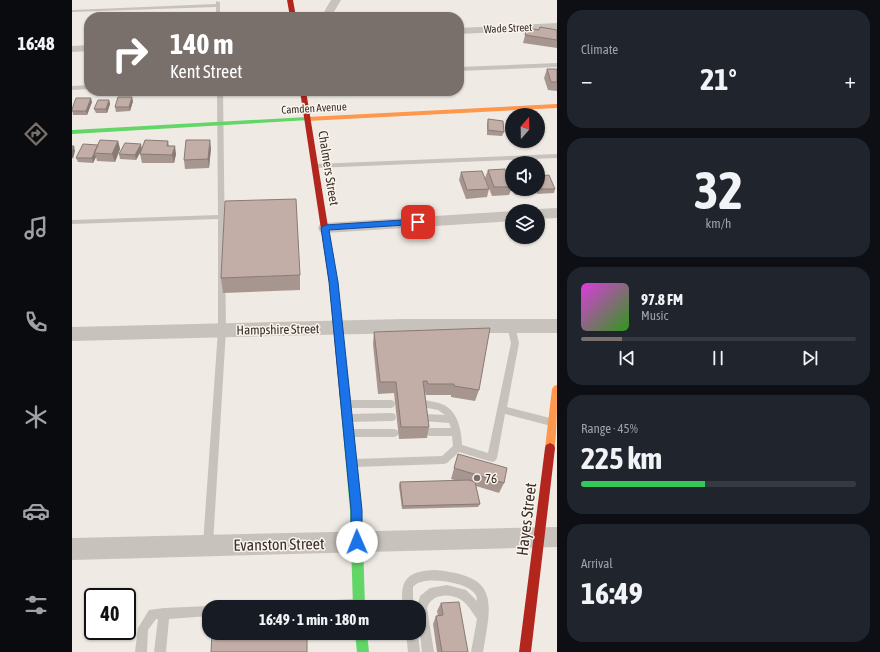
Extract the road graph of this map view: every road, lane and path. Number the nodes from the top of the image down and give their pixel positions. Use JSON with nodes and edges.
{"nodes":[{"id":1,"x":290,"y":0,"type":"edge"},
{"id":2,"x":336,"y":0,"type":"edge"},
{"id":3,"x":218,"y":3,"type":"edge"},
{"id":4,"x":72,"y":11,"type":"edge"},
{"id":5,"x":292,"y":12,"type":"edge"},
{"id":6,"x":329,"y":12,"type":"edge"},
{"id":7,"x":557,"y":26,"type":"edge"},
{"id":8,"x":464,"y":31,"type":"edge"},
{"id":9,"x":84,"y":48,"type":"edge"},
{"id":10,"x":72,"y":49,"type":"edge"},
{"id":11,"x":557,"y":65,"type":"edge"},
{"id":12,"x":464,"y":69,"type":"edge"},
{"id":13,"x":84,"y":87,"type":"edge"},
{"id":14,"x":72,"y":88,"type":"edge"},
{"id":15,"x":220,"y":96,"type":"edge"},
{"id":16,"x":304,"y":96,"type":"edge"},
{"id":17,"x":557,"y":106,"type":"edge"},
{"id":18,"x":308,"y":120,"type":"junction"},
{"id":19,"x":221,"y":125,"type":"junction"},
{"id":20,"x":72,"y":132,"type":"edge"},
{"id":21,"x":557,"y":156,"type":"edge"},
{"id":22,"x":315,"y":166,"type":"junction"},
{"id":23,"x":557,"y":213,"type":"edge"},
{"id":24,"x":545,"y":214,"type":"edge"},
{"id":25,"x":505,"y":216,"type":"edge"},
{"id":26,"x":221,"y":217,"type":"junction"},
{"id":27,"x":72,"y":222,"type":"edge"},
{"id":28,"x":325,"y":228,"type":"junction"},
{"id":29,"x":511,"y":326,"type":"junction"},
{"id":30,"x":557,"y":326,"type":"edge"},
{"id":31,"x":338,"y":328,"type":"junction"},
{"id":32,"x":222,"y":330,"type":"junction"},
{"id":33,"x":72,"y":334,"type":"edge"},
{"id":34,"x":557,"y":389,"type":"edge"},
{"id":35,"x":346,"y":404,"type":"junction"},
{"id":36,"x":391,"y":404,"type":"dead end"},
{"id":37,"x":425,"y":404,"type":"edge"},
{"id":38,"x":556,"y":404,"type":"edge"},
{"id":39,"x":502,"y":409,"type":"junction"},
{"id":40,"x":392,"y":417,"type":"dead end"},
{"id":41,"x":347,"y":418,"type":"junction"},
{"id":42,"x":425,"y":418,"type":"edge"},
{"id":43,"x":453,"y":418,"type":"junction"},
{"id":44,"x":553,"y":422,"type":"junction"},
{"id":45,"x":430,"y":432,"type":"edge"},
{"id":46,"x":457,"y":432,"type":"junction"},
{"id":47,"x":348,"y":433,"type":"junction"},
{"id":48,"x":394,"y":433,"type":"dead end"},
{"id":49,"x":458,"y":448,"type":"junction"},
{"id":50,"x":352,"y":463,"type":"junction"},
{"id":51,"x":548,"y":537,"type":"edge"},
{"id":52,"x":357,"y":542,"type":"junction"},
{"id":53,"x":208,"y":545,"type":"junction"},
{"id":54,"x":72,"y":549,"type":"edge"},
{"id":55,"x":359,"y":600,"type":"edge"},
{"id":56,"x":407,"y":600,"type":"edge"},
{"id":57,"x":202,"y":611,"type":"edge"},
{"id":58,"x":164,"y":613,"type":"junction"},
{"id":59,"x":482,"y":616,"type":"junction"},
{"id":60,"x":362,"y":640,"type":"edge"},
{"id":61,"x":413,"y":640,"type":"edge"},
{"id":62,"x":140,"y":652,"type":"edge"},
{"id":63,"x":160,"y":652,"type":"edge"},
{"id":64,"x":363,"y":652,"type":"edge"},
{"id":65,"x":414,"y":652,"type":"edge"},
{"id":66,"x":428,"y":652,"type":"edge"},
{"id":67,"x":477,"y":652,"type":"edge"},
{"id":68,"x":525,"y":652,"type":"edge"}],
"edges":[{"from":1,"to":5,"type":"street"},
{"from":2,"to":6,"type":"street"},
{"from":3,"to":4,"type":"lane"},
{"from":7,"to":8,"type":"street","name":"Wade Street"},
{"from":9,"to":10,"type":"street"},
{"from":11,"to":12,"type":"lane"},
{"from":13,"to":14,"type":"lane"},
{"from":15,"to":19,"type":"lane"},
{"from":16,"to":18,"type":"street","name":"Chalmers Street"},
{"from":17,"to":18,"type":"street","name":"Camden Avenue"},
{"from":18,"to":19,"type":"street","name":"Camden Avenue"},
{"from":18,"to":22,"type":"street","name":"Chalmers Street"},
{"from":19,"to":20,"type":"street","name":"Camden Avenue"},
{"from":19,"to":26,"type":"lane"},
{"from":21,"to":22,"type":"lane"},
{"from":22,"to":28,"type":"street","name":"Chalmers Street"},
{"from":23,"to":24,"type":"street"},
{"from":25,"to":28,"type":"street"},
{"from":26,"to":27,"type":"lane"},
{"from":26,"to":32,"type":"lane"},
{"from":28,"to":31,"type":"street","name":"Chalmers Street"},
{"from":29,"to":30,"type":"street","name":"Hampshire Street"},
{"from":29,"to":31,"type":"street","name":"Hampshire Street"},
{"from":29,"to":39,"type":"lane"},
{"from":31,"to":32,"type":"street","name":"Hampshire Street"},
{"from":31,"to":35,"type":"street","name":"Chalmers Street"},
{"from":32,"to":33,"type":"street","name":"Hampshire Street"},
{"from":32,"to":53,"type":"lane"},
{"from":34,"to":38,"type":"street","name":"Hayes Street"},
{"from":35,"to":36,"type":"lane"},
{"from":35,"to":41,"type":"street","name":"Chalmers Street"},
{"from":37,"to":43,"type":"lane"},
{"from":38,"to":44,"type":"street","name":"Hayes Street"},
{"from":39,"to":44,"type":"lane"},
{"from":39,"to":49,"type":"lane"},
{"from":40,"to":41,"type":"lane"},
{"from":41,"to":47,"type":"street","name":"Chalmers Street"},
{"from":42,"to":43,"type":"lane"},
{"from":43,"to":46,"type":"lane"},
{"from":44,"to":51,"type":"street","name":"Hayes Street"},
{"from":45,"to":46,"type":"lane"},
{"from":46,"to":49,"type":"lane"},
{"from":47,"to":48,"type":"lane"},
{"from":47,"to":50,"type":"street","name":"Chalmers Street"},
{"from":49,"to":50,"type":"lane"},
{"from":50,"to":52,"type":"street","name":"Chalmers Street"},
{"from":51,"to":52,"type":"street","name":"Evanston Street"},
{"from":51,"to":68,"type":"street","name":"Hayes Street"},
{"from":52,"to":53,"type":"street","name":"Evanston Street"},
{"from":52,"to":55,"type":"street","name":"Chalmers Street"},
{"from":53,"to":54,"type":"street","name":"Evanston Street"},
{"from":56,"to":59,"type":"lane"},
{"from":57,"to":58,"type":"lane"},
{"from":58,"to":62,"type":"lane"},
{"from":58,"to":63,"type":"lane"},
{"from":59,"to":66,"type":"lane"},
{"from":59,"to":67,"type":"lane"},
{"from":60,"to":64,"type":"street"},
{"from":61,"to":65,"type":"lane"}]}
